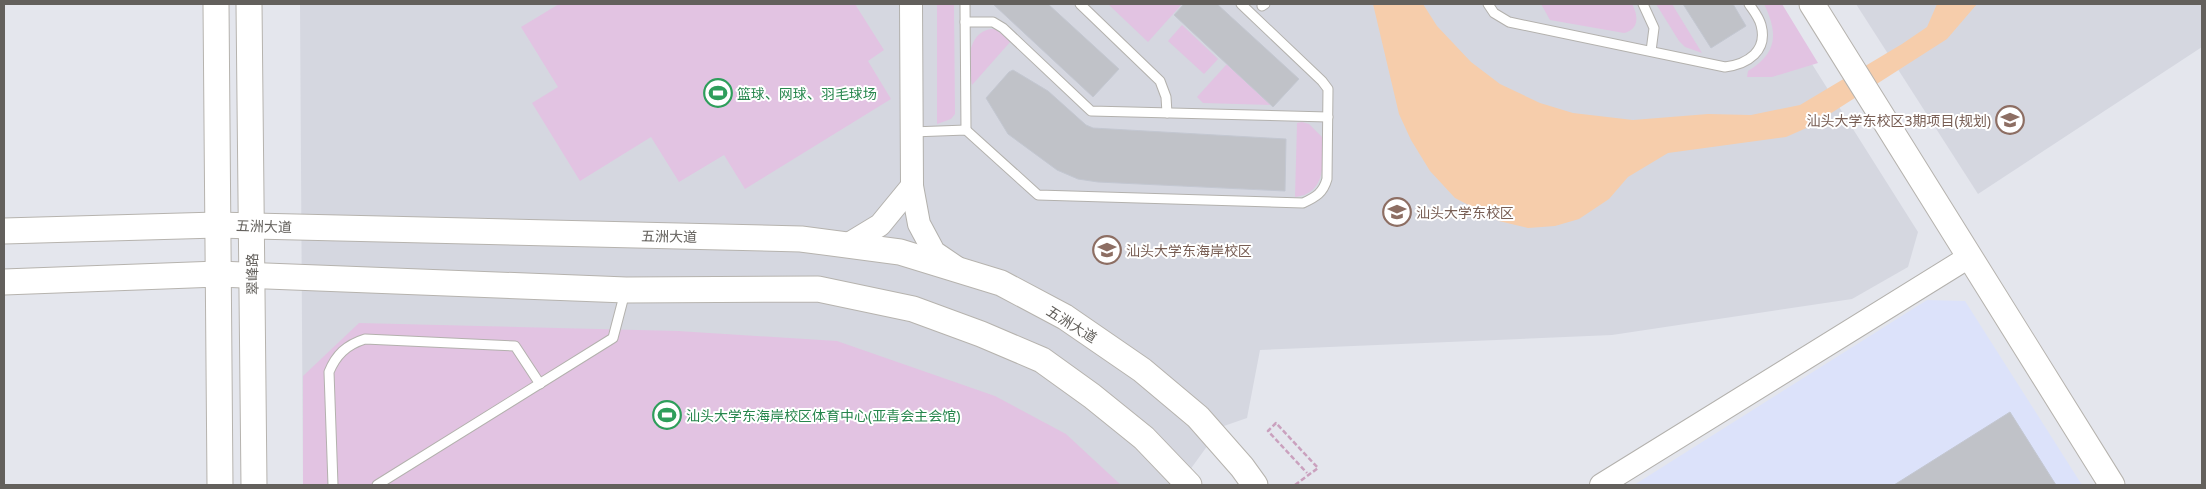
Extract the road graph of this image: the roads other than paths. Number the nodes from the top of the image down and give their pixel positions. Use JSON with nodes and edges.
{"nodes":[{"id":1,"x":216,"y":4,"type":"edge"},
{"id":2,"x":249,"y":4,"type":"edge"},
{"id":3,"x":910,"y":4,"type":"edge"},
{"id":4,"x":965,"y":4,"type":"edge"},
{"id":5,"x":1080,"y":4,"type":"edge"},
{"id":6,"x":1241,"y":4,"type":"edge"},
{"id":7,"x":1488,"y":4,"type":"edge"},
{"id":8,"x":1643,"y":4,"type":"edge"},
{"id":9,"x":1749,"y":4,"type":"edge"},
{"id":10,"x":1812,"y":4,"type":"edge"},
{"id":11,"x":965,"y":22,"type":"junction"},
{"id":12,"x":1651,"y":51,"type":"junction"},
{"id":13,"x":1167,"y":113,"type":"junction"},
{"id":14,"x":1328,"y":117,"type":"junction"},
{"id":15,"x":966,"y":130,"type":"junction"},
{"id":16,"x":912,"y":132,"type":"junction"},
{"id":17,"x":912,"y":186,"type":"junction"},
{"id":18,"x":218,"y":225,"type":"junction"},
{"id":19,"x":251,"y":227,"type":"junction"},
{"id":20,"x":4,"y":231,"type":"edge"},
{"id":21,"x":847,"y":245,"type":"junction"},
{"id":22,"x":1969,"y":257,"type":"junction"},
{"id":23,"x":963,"y":271,"type":"junction"},
{"id":24,"x":218,"y":274,"type":"junction"},
{"id":25,"x":252,"y":275,"type":"junction"},
{"id":26,"x":4,"y":282,"type":"edge"},
{"id":27,"x":626,"y":290,"type":"junction"},
{"id":28,"x":540,"y":384,"type":"junction"},
{"id":29,"x":220,"y":485,"type":"edge"},
{"id":30,"x":254,"y":485,"type":"edge"},
{"id":31,"x":332,"y":485,"type":"edge"},
{"id":32,"x":377,"y":485,"type":"edge"},
{"id":33,"x":1189,"y":485,"type":"edge"},
{"id":34,"x":1254,"y":485,"type":"edge"},
{"id":35,"x":1601,"y":485,"type":"edge"},
{"id":36,"x":2112,"y":485,"type":"edge"}],
"edges":[{"from":1,"to":18,"type":"main road"},
{"from":2,"to":19,"type":"main road","name":"翠峰路"},
{"from":3,"to":16,"type":"street"},
{"from":4,"to":11,"type":"lane"},
{"from":5,"to":13,"type":"lane"},
{"from":6,"to":14,"type":"lane"},
{"from":7,"to":12,"type":"lane"},
{"from":8,"to":12,"type":"lane"},
{"from":9,"to":12,"type":"lane"},
{"from":10,"to":22,"type":"main road"},
{"from":11,"to":13,"type":"lane"},
{"from":11,"to":15,"type":"lane"},
{"from":13,"to":14,"type":"lane"},
{"from":14,"to":15,"type":"lane"},
{"from":15,"to":16,"type":"lane"},
{"from":16,"to":17,"type":"street"},
{"from":17,"to":21,"type":"street"},
{"from":17,"to":23,"type":"street"},
{"from":18,"to":19,"type":"main road","name":"五洲大道"},
{"from":18,"to":20,"type":"main road","name":"五洲大道"},
{"from":18,"to":24,"type":"main road"},
{"from":19,"to":21,"type":"main road","name":"五洲大道"},
{"from":19,"to":25,"type":"main road","name":"翠峰路"},
{"from":21,"to":23,"type":"main road","name":"五洲大道"},
{"from":22,"to":35,"type":"street"},
{"from":22,"to":36,"type":"main road"},
{"from":23,"to":34,"type":"main road","name":"五洲大道"},
{"from":24,"to":25,"type":"main road"},
{"from":24,"to":26,"type":"main road"},
{"from":24,"to":29,"type":"main road"},
{"from":25,"to":27,"type":"main road"},
{"from":25,"to":30,"type":"main road","name":"翠峰路"},
{"from":27,"to":28,"type":"lane"},
{"from":27,"to":33,"type":"main road"},
{"from":28,"to":31,"type":"lane"},
{"from":28,"to":32,"type":"lane"}]}
